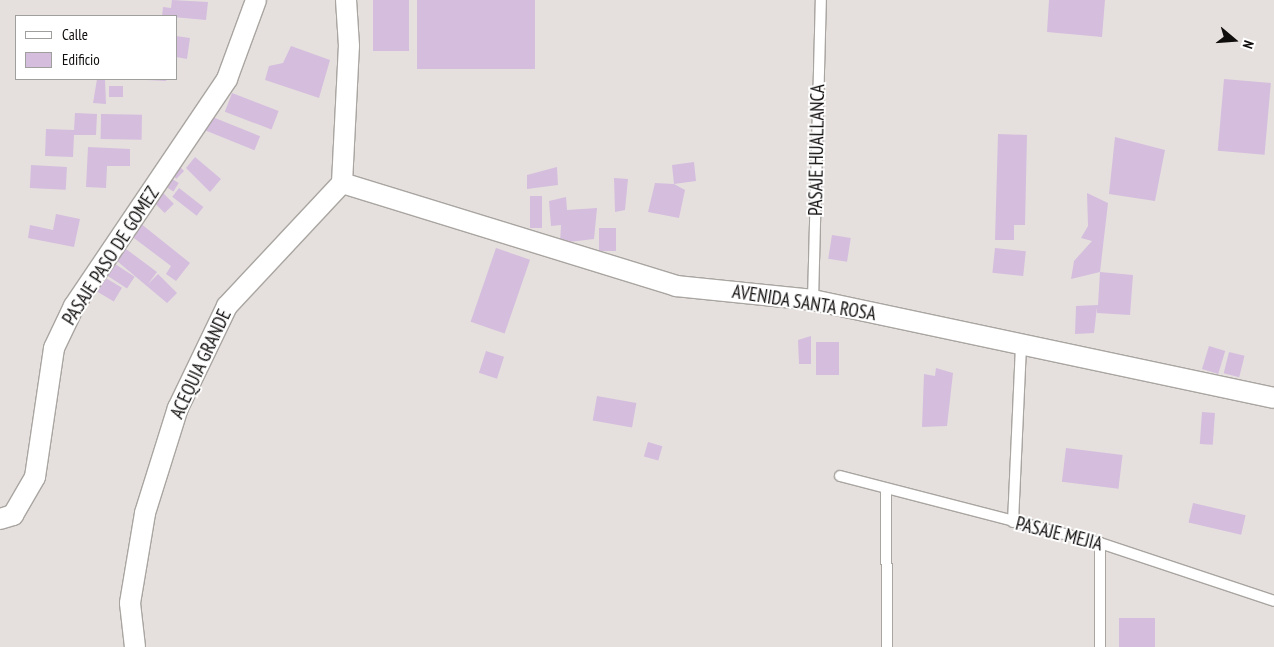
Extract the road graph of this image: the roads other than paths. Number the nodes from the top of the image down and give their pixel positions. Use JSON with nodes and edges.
{"nodes":[{"id":1,"x":256,"y":0,"type":"edge"},
{"id":2,"x":346,"y":0,"type":"edge"},
{"id":3,"x":821,"y":0,"type":"edge"},
{"id":4,"x":342,"y":183,"type":"junction"},
{"id":5,"x":814,"y":300,"type":"junction"},
{"id":6,"x":1021,"y":343,"type":"junction"},
{"id":7,"x":1274,"y":398,"type":"edge"},
{"id":8,"x":840,"y":476,"type":"dead end"},
{"id":9,"x":886,"y":490,"type":"junction"},
{"id":10,"x":0,"y":519,"type":"edge"},
{"id":11,"x":1013,"y":522,"type":"junction"},
{"id":12,"x":1100,"y":543,"type":"junction"},
{"id":13,"x":1274,"y":602,"type":"edge"},
{"id":14,"x":136,"y":647,"type":"edge"},
{"id":15,"x":887,"y":647,"type":"edge"},
{"id":16,"x":1100,"y":647,"type":"edge"}],
"edges":[{"from":1,"to":10,"type":"street","name":"PASAJE PASO DE GOMEZ"},
{"from":2,"to":4,"type":"street"},
{"from":3,"to":5,"type":"lane","name":"PASAJE HUALLANCA"},
{"from":4,"to":5,"type":"street","name":"AVENIDA SANTA ROSA"},
{"from":4,"to":14,"type":"street","name":"ACEQUIA GRANDE"},
{"from":5,"to":6,"type":"street","name":"AVENIDA SANTA ROSA"},
{"from":6,"to":7,"type":"street","name":"AVENIDA SANTA ROSA"},
{"from":6,"to":11,"type":"lane"},
{"from":8,"to":9,"type":"lane","name":"PASAJE MEJIA"},
{"from":9,"to":11,"type":"lane","name":"PASAJE MEJIA"},
{"from":9,"to":15,"type":"lane"},
{"from":11,"to":12,"type":"lane","name":"PASAJE MEJIA"},
{"from":12,"to":13,"type":"lane","name":"PASAJE MEJIA"},
{"from":12,"to":16,"type":"lane"}]}
